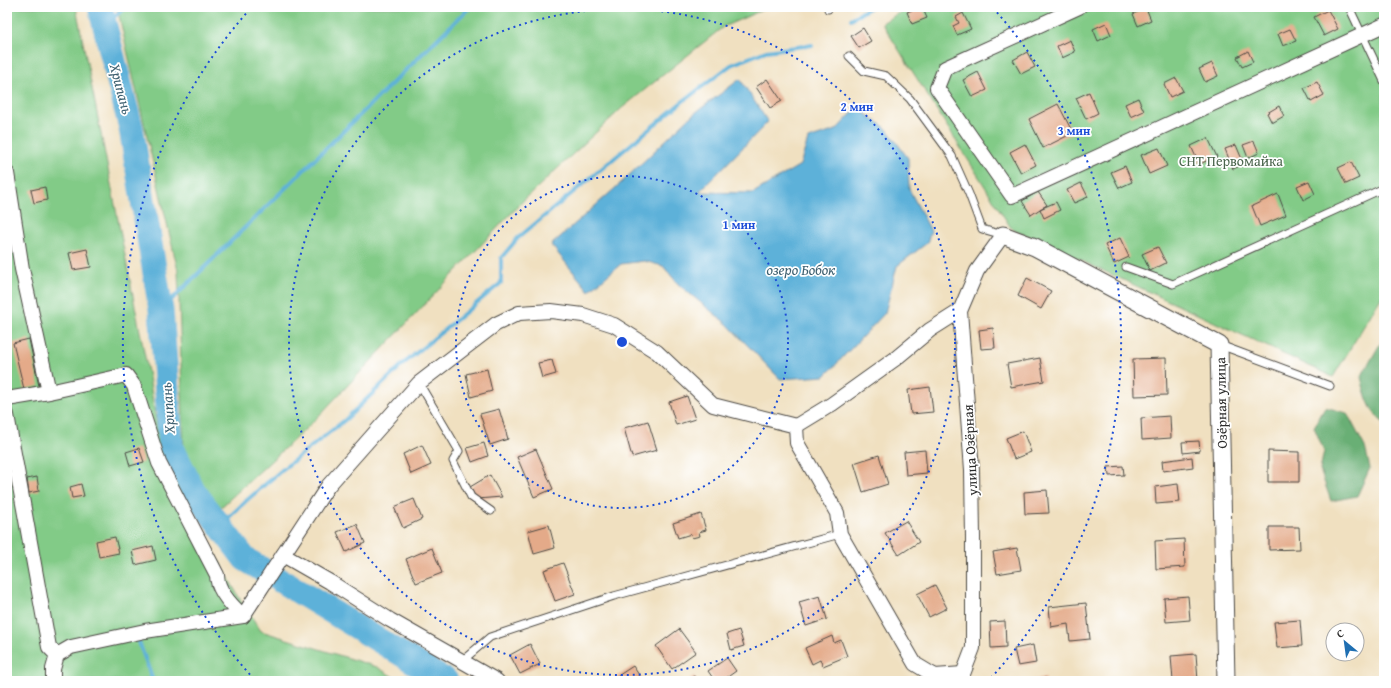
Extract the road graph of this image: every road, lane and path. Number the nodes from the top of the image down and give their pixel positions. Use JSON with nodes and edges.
{"nodes":[{"id":1,"x":1079,"y":7,"type":"edge"},
{"id":2,"x":1349,"y":7,"type":"edge"},
{"id":3,"x":1384,"y":24,"type":"edge"},
{"id":4,"x":1362,"y":35,"type":"junction"},
{"id":5,"x":849,"y":56,"type":"dead end"},
{"id":6,"x":1384,"y":81,"type":"edge"},
{"id":7,"x":7,"y":173,"type":"edge"},
{"id":8,"x":1384,"y":188,"type":"edge"},
{"id":9,"x":1003,"y":235,"type":"junction"},
{"id":10,"x":1126,"y":267,"type":"dead end"},
{"id":11,"x":960,"y":311,"type":"junction"},
{"id":12,"x":1220,"y":345,"type":"junction"},
{"id":13,"x":419,"y":383,"type":"junction"},
{"id":14,"x":1330,"y":386,"type":"dead end"},
{"id":15,"x":49,"y":392,"type":"junction"},
{"id":16,"x":7,"y":399,"type":"edge"},
{"id":17,"x":7,"y":415,"type":"edge"},
{"id":18,"x":796,"y":426,"type":"junction"},
{"id":19,"x":491,"y":511,"type":"dead end"},
{"id":20,"x":840,"y":534,"type":"junction"},
{"id":21,"x":283,"y":554,"type":"junction"},
{"id":22,"x":243,"y":616,"type":"junction"},
{"id":23,"x":57,"y":655,"type":"junction"},
{"id":24,"x":462,"y":661,"type":"junction"},
{"id":25,"x":964,"y":678,"type":"edge"},
{"id":26,"x":932,"y":679,"type":"edge"},
{"id":27,"x":53,"y":681,"type":"edge"},
{"id":28,"x":497,"y":681,"type":"edge"},
{"id":29,"x":1226,"y":681,"type":"edge"}],
"edges":[{"from":1,"to":4,"type":"street"},
{"from":2,"to":4,"type":"lane"},
{"from":3,"to":4,"type":"street"},
{"from":4,"to":6,"type":"lane"},
{"from":5,"to":9,"type":"lane"},
{"from":7,"to":15,"type":"street"},
{"from":8,"to":10,"type":"lane"},
{"from":9,"to":11,"type":"street","name":"улица Озёрная"},
{"from":9,"to":12,"type":"street","name":"Озёрная улица"},
{"from":11,"to":18,"type":"street"},
{"from":11,"to":25,"type":"street","name":"улица Озёрная"},
{"from":12,"to":14,"type":"lane"},
{"from":12,"to":29,"type":"street","name":"Озёрная улица"},
{"from":13,"to":18,"type":"street"},
{"from":13,"to":19,"type":"lane"},
{"from":13,"to":21,"type":"street"},
{"from":15,"to":16,"type":"street"},
{"from":15,"to":22,"type":"street"},
{"from":17,"to":23,"type":"street"},
{"from":18,"to":20,"type":"street"},
{"from":20,"to":24,"type":"lane"},
{"from":20,"to":26,"type":"street"},
{"from":21,"to":22,"type":"street"},
{"from":21,"to":24,"type":"street"},
{"from":22,"to":23,"type":"street"},
{"from":23,"to":27,"type":"street"},
{"from":24,"to":28,"type":"street"},
{"from":25,"to":26,"type":"street"}]}
